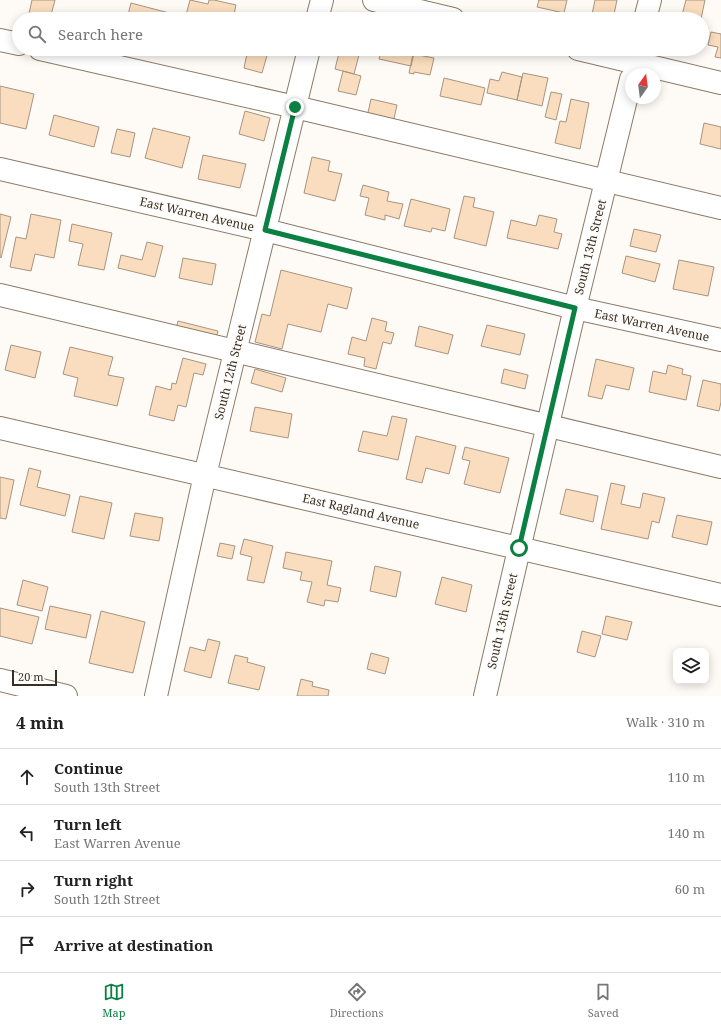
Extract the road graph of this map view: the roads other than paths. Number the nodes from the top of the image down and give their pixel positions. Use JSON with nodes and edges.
{"nodes":[{"id":1,"x":322,"y":0,"type":"edge"},
{"id":2,"x":374,"y":0,"type":"edge"},
{"id":3,"x":650,"y":0,"type":"edge"},
{"id":4,"x":319,"y":12,"type":"edge"},
{"id":5,"x":424,"y":12,"type":"edge"},
{"id":6,"x":647,"y":12,"type":"edge"},
{"id":7,"x":0,"y":40,"type":"edge"},
{"id":8,"x":12,"y":43,"type":"edge"},
{"id":9,"x":71,"y":56,"type":"edge"},
{"id":10,"x":308,"y":56,"type":"edge"},
{"id":11,"x":601,"y":56,"type":"edge"},
{"id":12,"x":634,"y":66,"type":"edge"},
{"id":13,"x":721,"y":83,"type":"edge"},
{"id":14,"x":295,"y":107,"type":"junction"},
{"id":15,"x":0,"y":169,"type":"edge"},
{"id":16,"x":606,"y":181,"type":"junction"},
{"id":17,"x":721,"y":208,"type":"edge"},
{"id":18,"x":265,"y":230,"type":"junction"},
{"id":19,"x":0,"y":295,"type":"edge"},
{"id":20,"x":575,"y":308,"type":"junction"},
{"id":21,"x":721,"y":340,"type":"edge"},
{"id":22,"x":236,"y":350,"type":"junction"},
{"id":23,"x":548,"y":425,"type":"junction"},
{"id":24,"x":0,"y":428,"type":"edge"},
{"id":25,"x":721,"y":467,"type":"edge"},
{"id":26,"x":205,"y":475,"type":"junction"},
{"id":27,"x":519,"y":548,"type":"junction"},
{"id":28,"x":721,"y":595,"type":"edge"},
{"id":29,"x":0,"y":680,"type":"edge"},
{"id":30,"x":66,"y":696,"type":"edge"},
{"id":31,"x":156,"y":696,"type":"edge"},
{"id":32,"x":485,"y":696,"type":"edge"}],
"edges":[{"from":1,"to":4,"type":"street"},
{"from":2,"to":5,"type":"street"},
{"from":3,"to":6,"type":"street"},
{"from":7,"to":8,"type":"street"},
{"from":9,"to":14,"type":"street"},
{"from":10,"to":14,"type":"street","name":"South 12th Street"},
{"from":11,"to":12,"type":"street"},
{"from":12,"to":13,"type":"street"},
{"from":12,"to":16,"type":"street","name":"South 13th Street"},
{"from":14,"to":16,"type":"street"},
{"from":14,"to":18,"type":"street","name":"South 12th Street"},
{"from":15,"to":18,"type":"street","name":"East Warren Avenue"},
{"from":16,"to":17,"type":"street"},
{"from":16,"to":20,"type":"street","name":"South 13th Street"},
{"from":18,"to":20,"type":"street","name":"East Warren Avenue"},
{"from":18,"to":22,"type":"street","name":"South 12th Street"},
{"from":19,"to":22,"type":"street"},
{"from":20,"to":21,"type":"street","name":"East Warren Avenue"},
{"from":20,"to":23,"type":"street","name":"South 13th Street"},
{"from":22,"to":23,"type":"street"},
{"from":22,"to":26,"type":"street","name":"South 12th Street"},
{"from":23,"to":25,"type":"street"},
{"from":23,"to":27,"type":"street","name":"South 13th Street"},
{"from":24,"to":26,"type":"street","name":"East Ragland Avenue"},
{"from":26,"to":27,"type":"street","name":"East Ragland Avenue"},
{"from":26,"to":31,"type":"street","name":"South 12th Street"},
{"from":27,"to":28,"type":"street","name":"East Ragland Avenue"},
{"from":27,"to":32,"type":"street","name":"South 13th Street"},
{"from":29,"to":30,"type":"street"}]}
